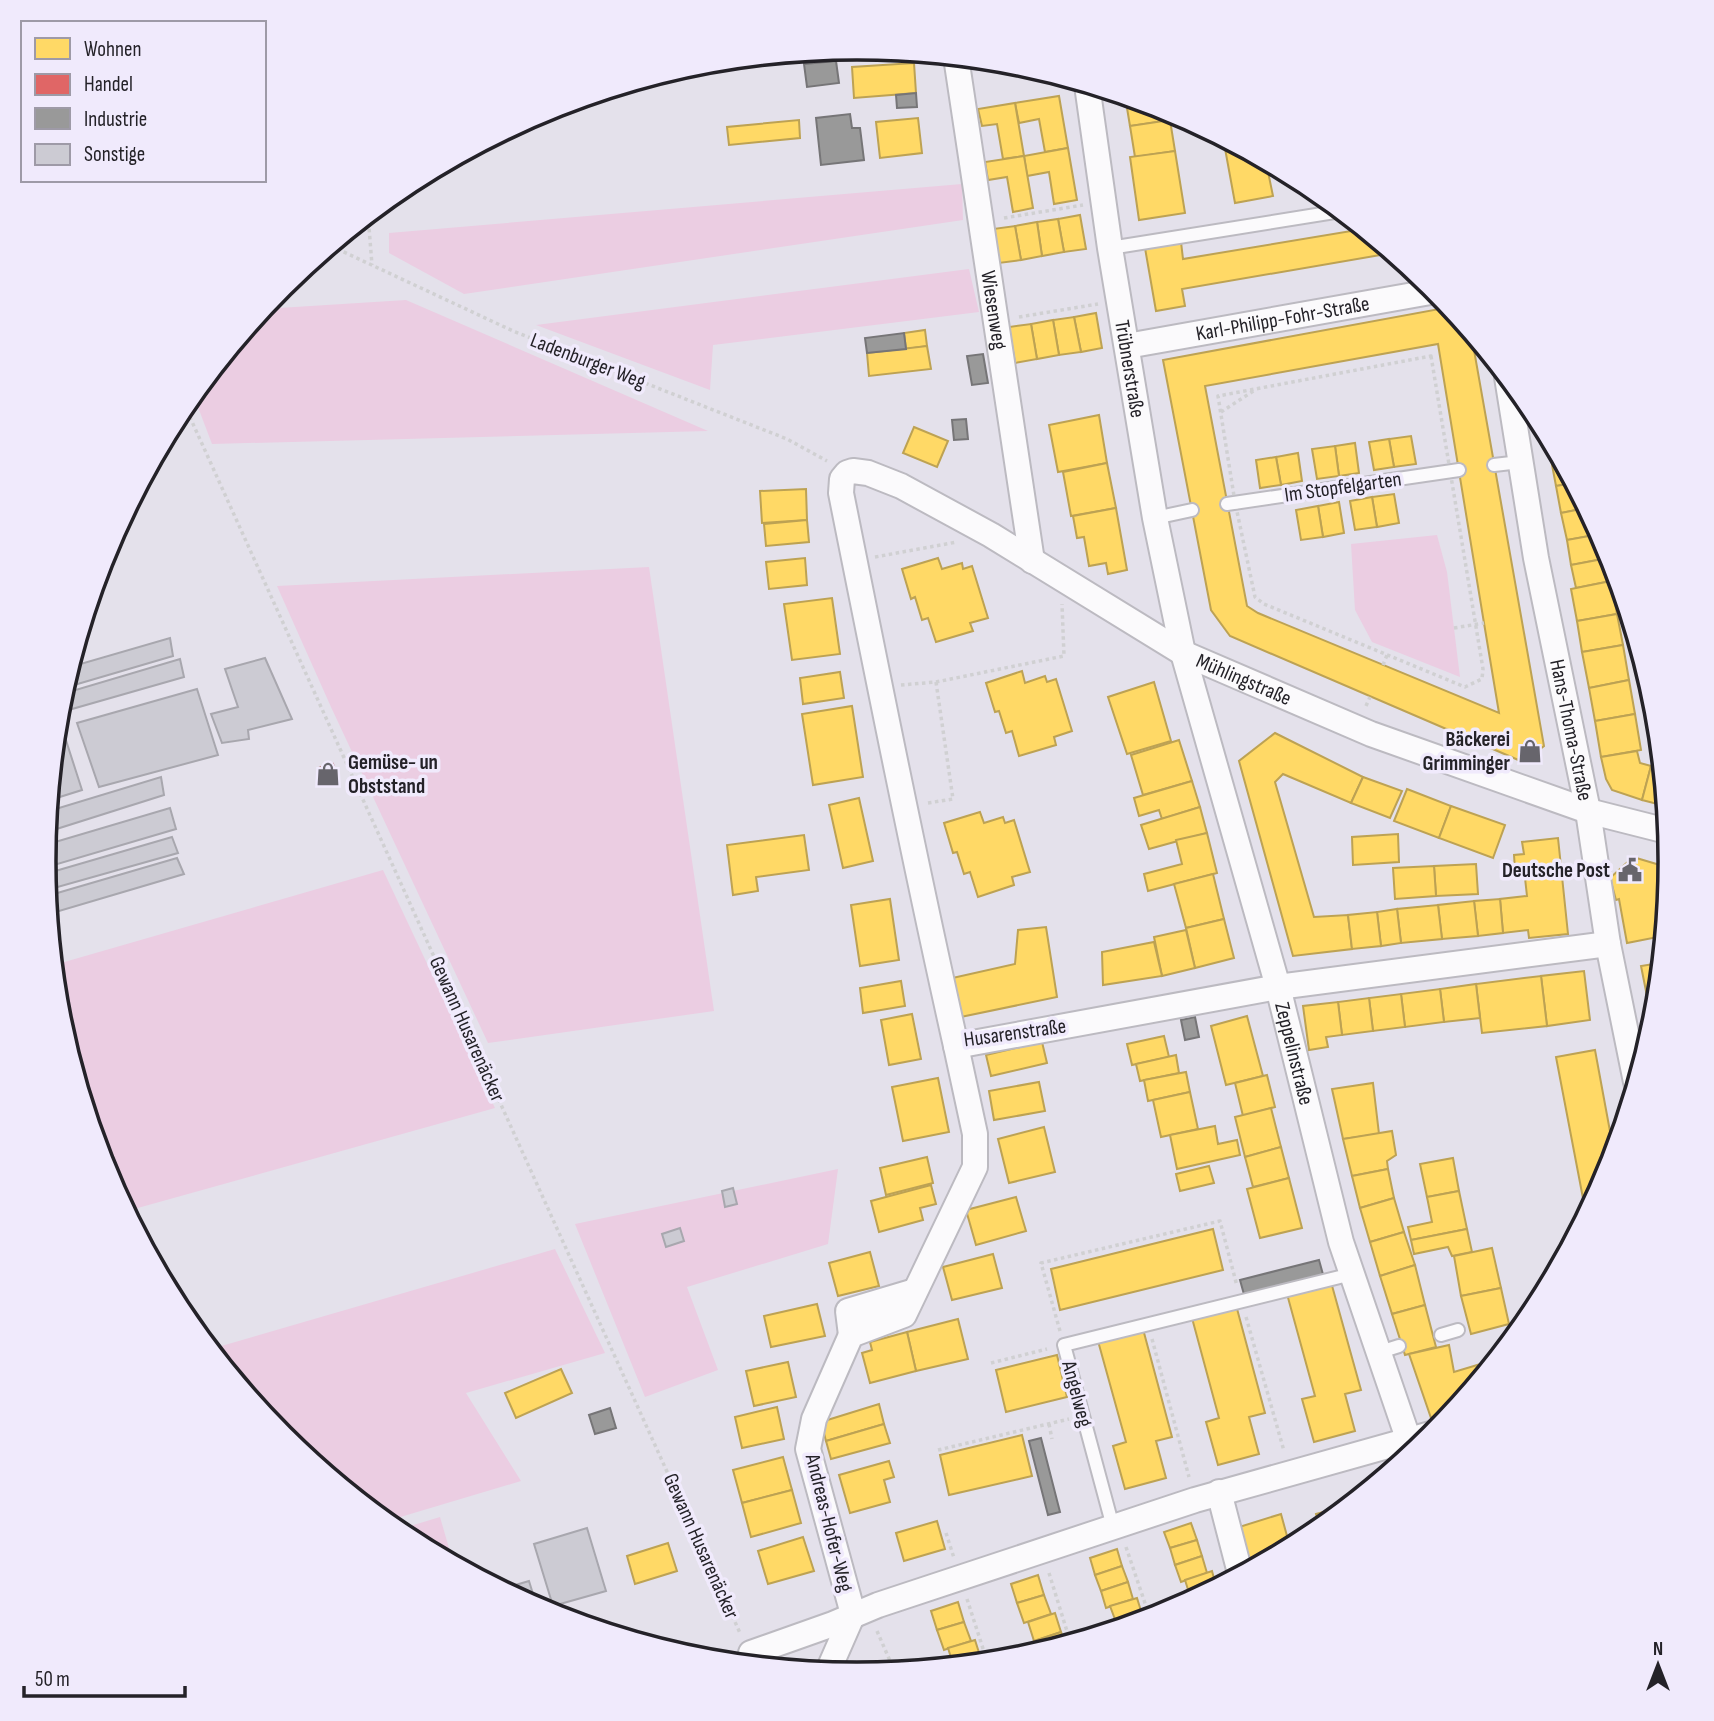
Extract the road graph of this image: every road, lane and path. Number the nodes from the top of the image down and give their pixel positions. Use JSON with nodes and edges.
{"nodes":[{"id":1,"x":957,"y":66,"type":"edge"},
{"id":2,"x":1088,"y":94,"type":"edge"},
{"id":3,"x":1103,"y":201,"type":"junction"},
{"id":4,"x":1328,"y":213,"type":"edge"},
{"id":5,"x":981,"y":222,"type":"junction"},
{"id":6,"x":369,"y":225,"type":"edge"},
{"id":7,"x":1110,"y":248,"type":"junction"},
{"id":8,"x":339,"y":250,"type":"edge"},
{"id":9,"x":372,"y":265,"type":"junction"},
{"id":10,"x":1422,"y":293,"type":"edge"},
{"id":11,"x":1119,"y":300,"type":"junction"},
{"id":12,"x":996,"y":320,"type":"junction"},
{"id":13,"x":1127,"y":346,"type":"junction"},
{"id":14,"x":1256,"y":389,"type":"junction"},
{"id":15,"x":1510,"y":398,"type":"edge"},
{"id":16,"x":1221,"y":412,"type":"junction"},
{"id":17,"x":190,"y":417,"type":"edge"},
{"id":18,"x":1520,"y":462,"type":"junction"},
{"id":19,"x":1494,"y":465,"type":"dead end"},
{"id":20,"x":1455,"y":471,"type":"junction"},
{"id":21,"x":847,"y":473,"type":"junction"},
{"id":22,"x":1231,"y":503,"type":"junction"},
{"id":23,"x":1192,"y":510,"type":"dead end"},
{"id":24,"x":1155,"y":517,"type":"junction"},
{"id":25,"x":991,"y":536,"type":"junction"},
{"id":26,"x":856,"y":560,"type":"junction"},
{"id":27,"x":1032,"y":561,"type":"junction"},
{"id":28,"x":1062,"y":578,"type":"junction"},
{"id":29,"x":1484,"y":623,"type":"dead end"},
{"id":30,"x":1476,"y":624,"type":"junction"},
{"id":31,"x":1454,"y":628,"type":"dead end"},
{"id":32,"x":1183,"y":653,"type":"junction"},
{"id":33,"x":1387,"y":655,"type":"junction"},
{"id":34,"x":1383,"y":665,"type":"dead end"},
{"id":35,"x":936,"y":681,"type":"junction"},
{"id":36,"x":880,"y":688,"type":"junction"},
{"id":37,"x":905,"y":806,"type":"junction"},
{"id":38,"x":1588,"y":811,"type":"junction"},
{"id":39,"x":1657,"y":828,"type":"edge"},
{"id":40,"x":1608,"y":944,"type":"junction"},
{"id":41,"x":1278,"y":987,"type":"junction"},
{"id":42,"x":957,"y":1046,"type":"junction"},
{"id":43,"x":1632,"y":1063,"type":"edge"},
{"id":44,"x":1352,"y":1273,"type":"junction"},
{"id":45,"x":1241,"y":1301,"type":"junction"},
{"id":46,"x":1148,"y":1324,"type":"junction"},
{"id":47,"x":1458,"y":1330,"type":"dead end"},
{"id":48,"x":1441,"y":1335,"type":"dead end"},
{"id":49,"x":1064,"y":1345,"type":"junction"},
{"id":50,"x":1024,"y":1355,"type":"junction"},
{"id":51,"x":1025,"y":1362,"type":"dead end"},
{"id":52,"x":991,"y":1363,"type":"dead end"},
{"id":53,"x":1083,"y":1416,"type":"junction"},
{"id":54,"x":1049,"y":1424,"type":"junction"},
{"id":55,"x":1052,"y":1438,"type":"dead end"},
{"id":56,"x":1411,"y":1439,"type":"edge"},
{"id":57,"x":1401,"y":1447,"type":"edge"},
{"id":58,"x":938,"y":1450,"type":"dead end"},
{"id":59,"x":1290,"y":1473,"type":"junction"},
{"id":60,"x":1219,"y":1492,"type":"junction"},
{"id":61,"x":1195,"y":1500,"type":"junction"},
{"id":62,"x":1116,"y":1526,"type":"junction"},
{"id":63,"x":1042,"y":1550,"type":"junction"},
{"id":64,"x":1238,"y":1564,"type":"edge"},
{"id":65,"x":878,"y":1605,"type":"junction"},
{"id":66,"x":1146,"y":1607,"type":"edge"},
{"id":67,"x":853,"y":1614,"type":"junction"},
{"id":68,"x":1067,"y":1633,"type":"edge"},
{"id":69,"x":751,"y":1653,"type":"joint"},
{"id":70,"x":832,"y":1661,"type":"edge"},
{"id":71,"x":890,"y":1661,"type":"edge"}],
"edges":[{"from":1,"to":5,"type":"street","name":"Wiesenweg"},
{"from":2,"to":3,"type":"street","name":"Trübnerstraße"},
{"from":3,"to":5,"type":"path"},
{"from":3,"to":7,"type":"street","name":"Trübnerstraße"},
{"from":4,"to":7,"type":"lane"},
{"from":5,"to":12,"type":"street","name":"Wiesenweg"},
{"from":6,"to":9,"type":"path"},
{"from":7,"to":11,"type":"street","name":"Trübnerstraße"},
{"from":8,"to":9,"type":"path","name":"Ladenburger Weg"},
{"from":9,"to":21,"type":"path","name":"Ladenburger Weg"},
{"from":10,"to":13,"type":"street","name":"Karl-Philipp-Fohr-Straße"},
{"from":11,"to":12,"type":"path"},
{"from":11,"to":13,"type":"street","name":"Trübnerstraße"},
{"from":12,"to":27,"type":"street","name":"Wiesenweg"},
{"from":13,"to":24,"type":"street","name":"Trübnerstraße"},
{"from":14,"to":16,"type":"path"},
{"from":14,"to":16,"type":"path"},
{"from":14,"to":20,"type":"path"},
{"from":15,"to":18,"type":"street","name":"Hans-Thoma-Straße"},
{"from":16,"to":22,"type":"path"},
{"from":17,"to":69,"type":"path","name":"Gewann Husarenäcker"},
{"from":18,"to":19,"type":"lane"},
{"from":18,"to":38,"type":"street","name":"Hans-Thoma-Straße"},
{"from":20,"to":22,"type":"lane","name":"Im Stopfelgarten"},
{"from":20,"to":30,"type":"path"},
{"from":21,"to":25,"type":"street","name":"Mühlingstraße"},
{"from":21,"to":26,"type":"street","name":"Husarenstraße"},
{"from":22,"to":33,"type":"path"},
{"from":23,"to":24,"type":"lane"},
{"from":24,"to":32,"type":"street","name":"Trübnerstraße"},
{"from":25,"to":26,"type":"path"},
{"from":25,"to":27,"type":"street","name":"Mühlingstraße"},
{"from":26,"to":36,"type":"street","name":"Husarenstraße"},
{"from":27,"to":28,"type":"street","name":"Mühlingstraße"},
{"from":28,"to":32,"type":"street","name":"Mühlingstraße"},
{"from":28,"to":35,"type":"path"},
{"from":29,"to":30,"type":"path"},
{"from":30,"to":31,"type":"path"},
{"from":30,"to":33,"type":"path"},
{"from":32,"to":38,"type":"street","name":"Mühlingstraße"},
{"from":32,"to":41,"type":"street","name":"Zeppelinstraße"},
{"from":33,"to":34,"type":"path"},
{"from":35,"to":36,"type":"path"},
{"from":35,"to":37,"type":"path"},
{"from":36,"to":37,"type":"street","name":"Husarenstraße"},
{"from":37,"to":42,"type":"street","name":"Husarenstraße"},
{"from":38,"to":39,"type":"street","name":"Mühlingstraße"},
{"from":38,"to":40,"type":"street","name":"Hans-Thoma-Straße"},
{"from":40,"to":41,"type":"street","name":"Husarenstraße"},
{"from":40,"to":43,"type":"street","name":"Hans-Thoma-Straße"},
{"from":41,"to":42,"type":"street","name":"Husarenstraße"},
{"from":41,"to":44,"type":"street","name":"Zeppelinstraße"},
{"from":42,"to":67,"type":"street","name":"Andreas-Hofer-Weg"},
{"from":44,"to":45,"type":"lane","name":"Angelweg"},
{"from":44,"to":56,"type":"street","name":"Zeppelinstraße"},
{"from":45,"to":46,"type":"lane","name":"Angelweg"},
{"from":45,"to":49,"type":"path"},
{"from":45,"to":59,"type":"path"},
{"from":46,"to":49,"type":"lane","name":"Angelweg"},
{"from":46,"to":61,"type":"path"},
{"from":47,"to":48,"type":"lane"},
{"from":49,"to":50,"type":"path"},
{"from":49,"to":53,"type":"lane","name":"Angelweg"},
{"from":50,"to":51,"type":"path"},
{"from":50,"to":52,"type":"path"},
{"from":53,"to":54,"type":"path"},
{"from":53,"to":62,"type":"lane","name":"Angelweg"},
{"from":54,"to":55,"type":"path"},
{"from":54,"to":58,"type":"path"},
{"from":57,"to":59,"type":"street"},
{"from":59,"to":60,"type":"street"},
{"from":60,"to":61,"type":"street"},
{"from":60,"to":64,"type":"street"},
{"from":61,"to":62,"type":"street"},
{"from":62,"to":63,"type":"street"},
{"from":62,"to":66,"type":"path"},
{"from":63,"to":65,"type":"street"},
{"from":63,"to":68,"type":"path"},
{"from":65,"to":67,"type":"street"},
{"from":65,"to":71,"type":"path"},
{"from":67,"to":69,"type":"street"},
{"from":67,"to":70,"type":"street","name":"Andreas-Hofer-Weg"}]}
